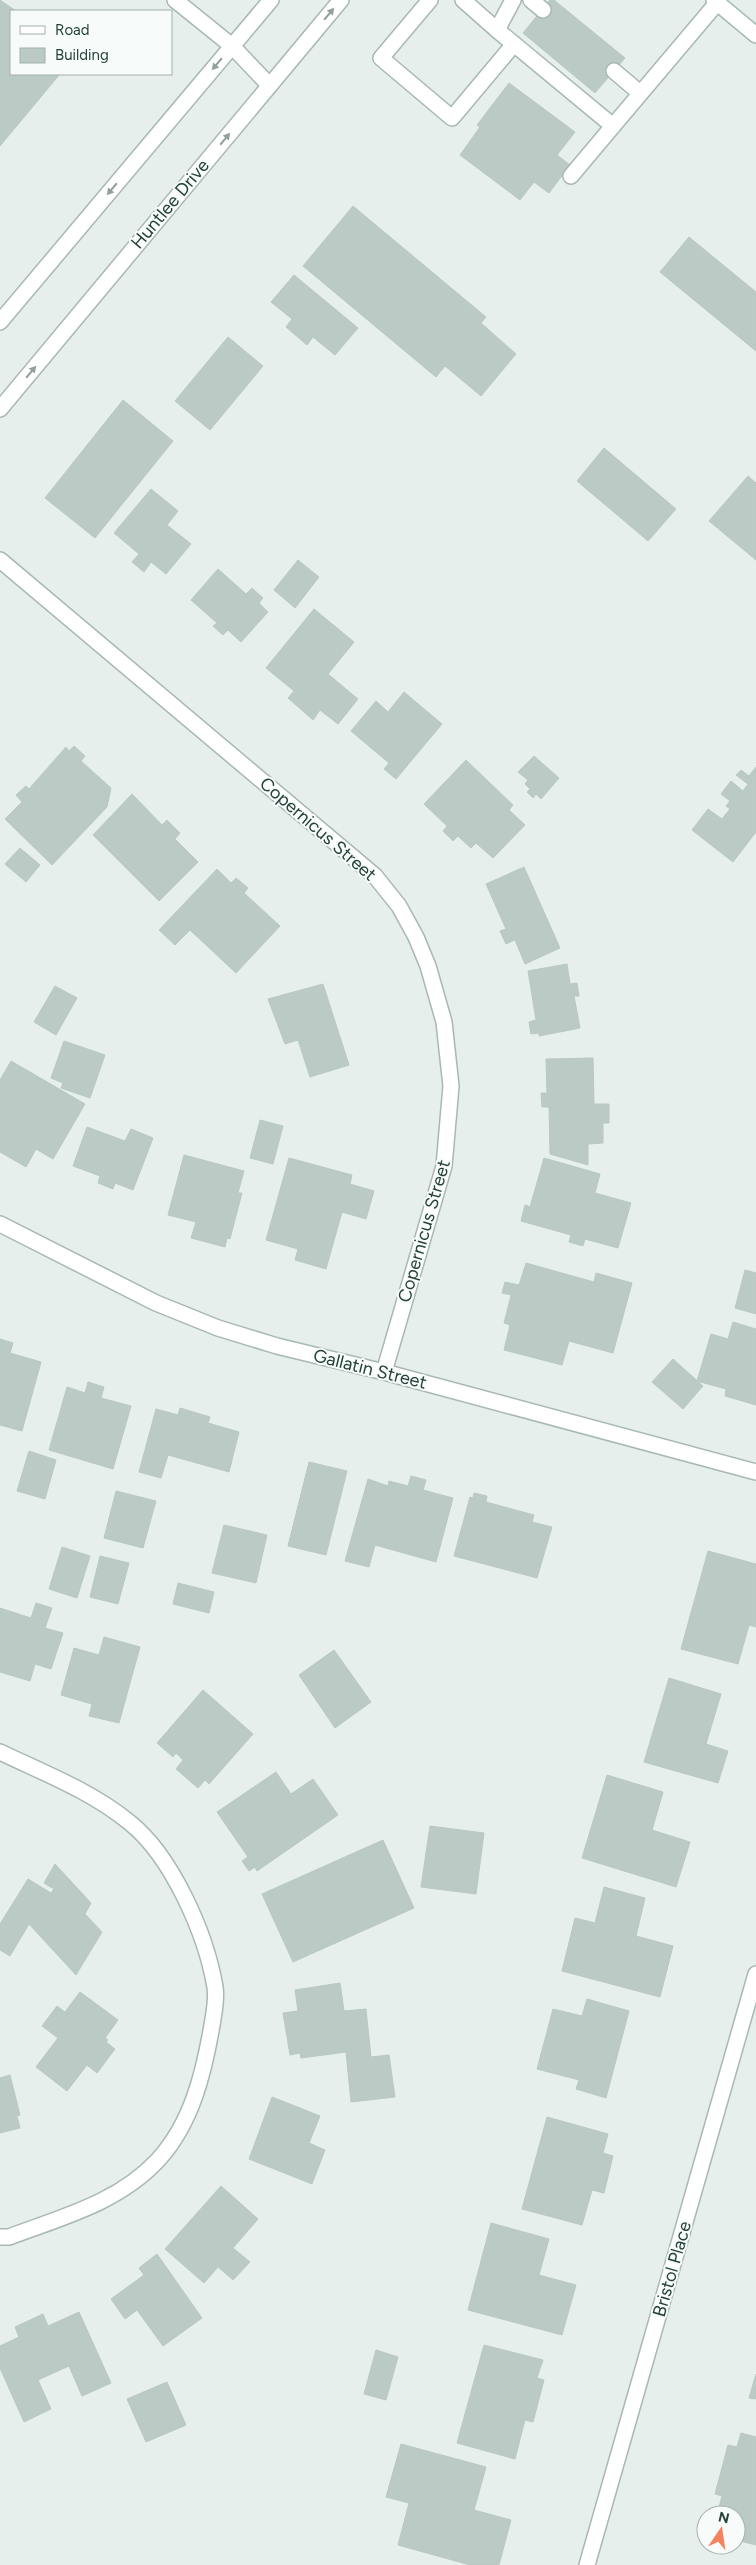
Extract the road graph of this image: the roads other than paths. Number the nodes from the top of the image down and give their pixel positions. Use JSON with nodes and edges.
{"nodes":[{"id":1,"x":175,"y":0,"type":"edge"},
{"id":2,"x":271,"y":0,"type":"edge"},
{"id":3,"x":341,"y":0,"type":"edge"},
{"id":4,"x":463,"y":0,"type":"edge"},
{"id":5,"x":513,"y":0,"type":"edge"},
{"id":6,"x":531,"y":0,"type":"edge"},
{"id":7,"x":716,"y":1,"type":"edge"},
{"id":8,"x":425,"y":2,"type":"edge"},
{"id":9,"x":543,"y":10,"type":"dead end"},
{"id":10,"x":498,"y":30,"type":"junction"},
{"id":11,"x":756,"y":35,"type":"edge"},
{"id":12,"x":514,"y":44,"type":"junction"},
{"id":13,"x":232,"y":46,"type":"junction"},
{"id":14,"x":614,"y":71,"type":"dead end"},
{"id":15,"x":269,"y":85,"type":"junction"},
{"id":16,"x":640,"y":94,"type":"junction"},
{"id":17,"x":613,"y":126,"type":"junction"},
{"id":18,"x":571,"y":176,"type":"dead end"},
{"id":19,"x":0,"y":322,"type":"edge"},
{"id":20,"x":0,"y":409,"type":"edge"},
{"id":21,"x":0,"y":560,"type":"edge"},
{"id":22,"x":0,"y":1224,"type":"edge"},
{"id":23,"x":384,"y":1372,"type":"junction"},
{"id":24,"x":756,"y":1472,"type":"edge"},
{"id":25,"x":0,"y":1752,"type":"edge"},
{"id":26,"x":756,"y":1974,"type":"edge"},
{"id":27,"x":0,"y":2237,"type":"edge"},
{"id":28,"x":587,"y":2565,"type":"edge"}],
"edges":[{"from":1,"to":13,"type":"street"},
{"from":2,"to":13,"type":"street"},
{"from":15,"to":3,"type":"street","name":"Huntlee Drive","one_way":true},
{"from":4,"to":10,"type":"street"},
{"from":5,"to":10,"type":"street"},
{"from":6,"to":9,"type":"street"},
{"from":7,"to":11,"type":"street"},
{"from":7,"to":16,"type":"street"},
{"from":8,"to":12,"type":"street"},
{"from":10,"to":12,"type":"street"},
{"from":12,"to":17,"type":"street"},
{"from":13,"to":15,"type":"street"},
{"from":13,"to":19,"type":"street","one_way":true},
{"from":14,"to":16,"type":"street"},
{"from":20,"to":15,"type":"street","name":"Huntlee Drive","one_way":true},
{"from":16,"to":17,"type":"street"},
{"from":17,"to":18,"type":"street"},
{"from":21,"to":23,"type":"street","name":"Copernicus Street"},
{"from":22,"to":23,"type":"street","name":"Gallatin Street"},
{"from":23,"to":24,"type":"street","name":"Gallatin Street"},
{"from":25,"to":27,"type":"street"},
{"from":26,"to":28,"type":"street","name":"Bristol Place"}]}
